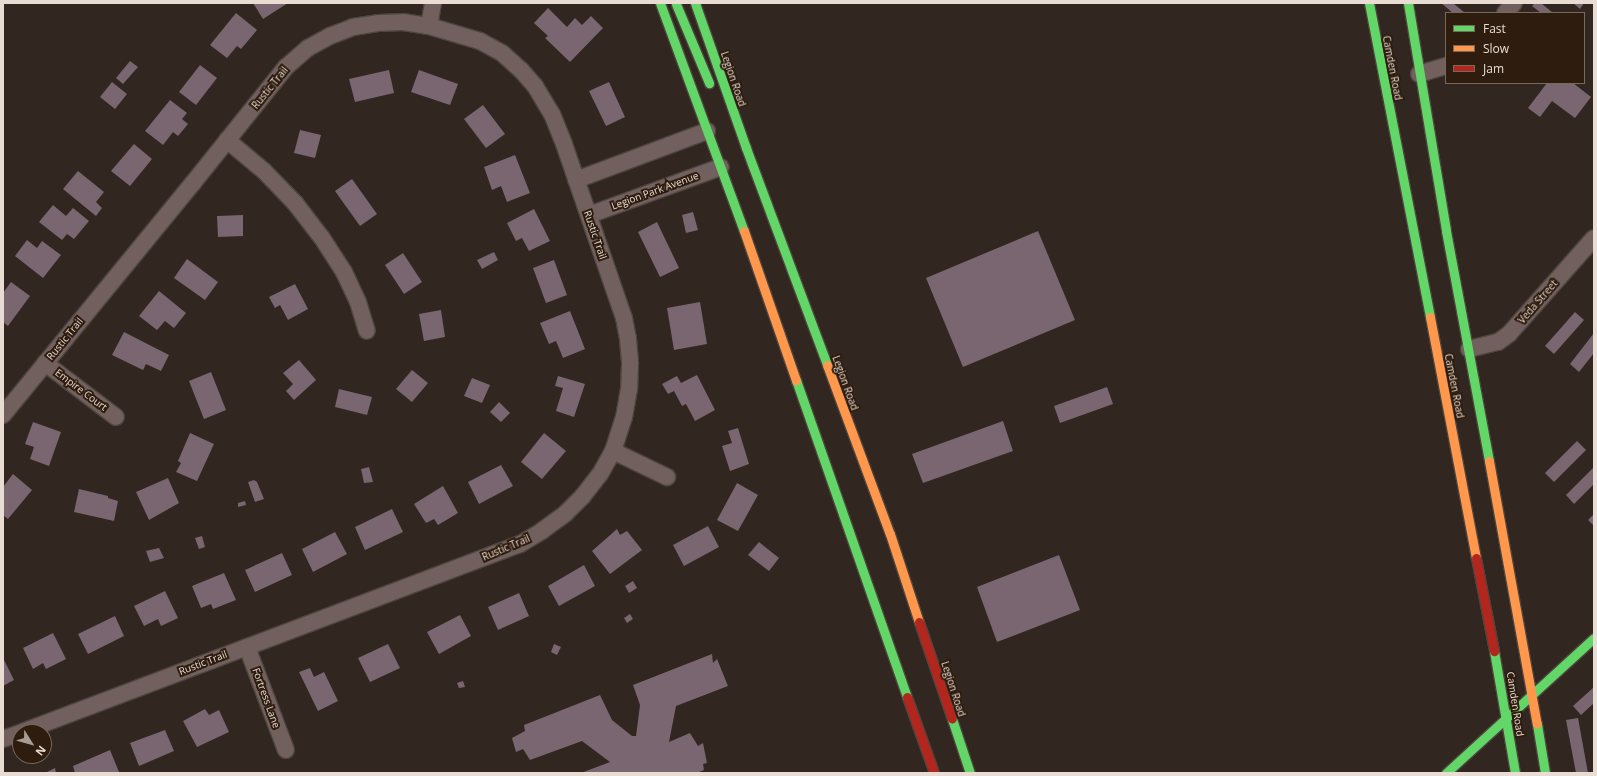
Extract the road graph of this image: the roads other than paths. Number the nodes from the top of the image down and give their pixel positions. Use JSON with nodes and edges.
{"nodes":[{"id":1,"x":433,"y":3,"type":"edge"},
{"id":2,"x":660,"y":3,"type":"edge"},
{"id":3,"x":675,"y":3,"type":"edge"},
{"id":4,"x":695,"y":3,"type":"edge"},
{"id":5,"x":1369,"y":3,"type":"edge"},
{"id":6,"x":1408,"y":3,"type":"edge"},
{"id":7,"x":1514,"y":3,"type":"edge"},
{"id":8,"x":1505,"y":12,"type":"edge"},
{"id":9,"x":429,"y":26,"type":"junction"},
{"id":10,"x":1445,"y":66,"type":"edge"},
{"id":11,"x":1419,"y":74,"type":"junction"},
{"id":12,"x":713,"y":94,"type":"dead end"},
{"id":13,"x":721,"y":103,"type":"dead end"},
{"id":14,"x":731,"y":107,"type":"junction"},
{"id":15,"x":711,"y":131,"type":"junction"},
{"id":16,"x":227,"y":140,"type":"junction"},
{"id":17,"x":720,"y":167,"type":"junction"},
{"id":18,"x":576,"y":180,"type":"junction"},
{"id":19,"x":589,"y":215,"type":"junction"},
{"id":20,"x":1594,"y":238,"type":"edge"},
{"id":21,"x":786,"y":285,"type":"dead end"},
{"id":22,"x":801,"y":295,"type":"junction"},
{"id":23,"x":367,"y":331,"type":"dead end"},
{"id":24,"x":1469,"y":349,"type":"junction"},
{"id":25,"x":45,"y":363,"type":"junction"},
{"id":26,"x":3,"y":415,"type":"edge"},
{"id":27,"x":116,"y":417,"type":"dead end"},
{"id":28,"x":613,"y":451,"type":"junction"},
{"id":29,"x":667,"y":477,"type":"dead end"},
{"id":30,"x":1594,"y":638,"type":"edge"},
{"id":31,"x":247,"y":647,"type":"junction"},
{"id":32,"x":1533,"y":694,"type":"junction"},
{"id":33,"x":1506,"y":718,"type":"junction"},
{"id":34,"x":42,"y":724,"type":"edge"},
{"id":35,"x":286,"y":750,"type":"dead end"},
{"id":36,"x":934,"y":773,"type":"edge"},
{"id":37,"x":970,"y":773,"type":"edge"},
{"id":38,"x":1446,"y":773,"type":"edge"},
{"id":39,"x":1515,"y":773,"type":"edge"},
{"id":40,"x":1545,"y":773,"type":"edge"}],
"edges":[{"from":1,"to":9,"type":"street"},
{"from":2,"to":15,"type":"street"},
{"from":3,"to":12,"type":"street"},
{"from":4,"to":14,"type":"street","name":"Legion Road"},
{"from":5,"to":33,"type":"street","name":"Camden Road"},
{"from":6,"to":11,"type":"street","name":"Camden Road"},
{"from":7,"to":8,"type":"street"},
{"from":9,"to":16,"type":"street","name":"Rustic Trail"},
{"from":9,"to":18,"type":"street","name":"Rustic Trail"},
{"from":10,"to":11,"type":"street"},
{"from":11,"to":24,"type":"street","name":"Camden Road"},
{"from":13,"to":14,"type":"street"},
{"from":14,"to":22,"type":"street","name":"Legion Road"},
{"from":15,"to":17,"type":"street"},
{"from":15,"to":18,"type":"street"},
{"from":16,"to":23,"type":"street"},
{"from":16,"to":25,"type":"street","name":"Rustic Trail"},
{"from":17,"to":19,"type":"street","name":"Legion Park Avenue"},
{"from":17,"to":36,"type":"street"},
{"from":18,"to":19,"type":"street","name":"Rustic Trail"},
{"from":19,"to":28,"type":"street","name":"Rustic Trail"},
{"from":20,"to":24,"type":"street","name":"Veda Street"},
{"from":21,"to":22,"type":"street"},
{"from":22,"to":37,"type":"street","name":"Legion Road"},
{"from":24,"to":32,"type":"street","name":"Camden Road"},
{"from":25,"to":26,"type":"street","name":"Rustic Trail"},
{"from":25,"to":27,"type":"street","name":"Empire Court"},
{"from":28,"to":29,"type":"street"},
{"from":28,"to":31,"type":"street","name":"Rustic Trail"},
{"from":30,"to":32,"type":"street"},
{"from":31,"to":34,"type":"street","name":"Rustic Trail"},
{"from":31,"to":35,"type":"street","name":"Fortress Lane"},
{"from":32,"to":33,"type":"street"},
{"from":32,"to":40,"type":"street","name":"Camden Road"},
{"from":33,"to":38,"type":"street"},
{"from":33,"to":39,"type":"street","name":"Camden Road"}]}
